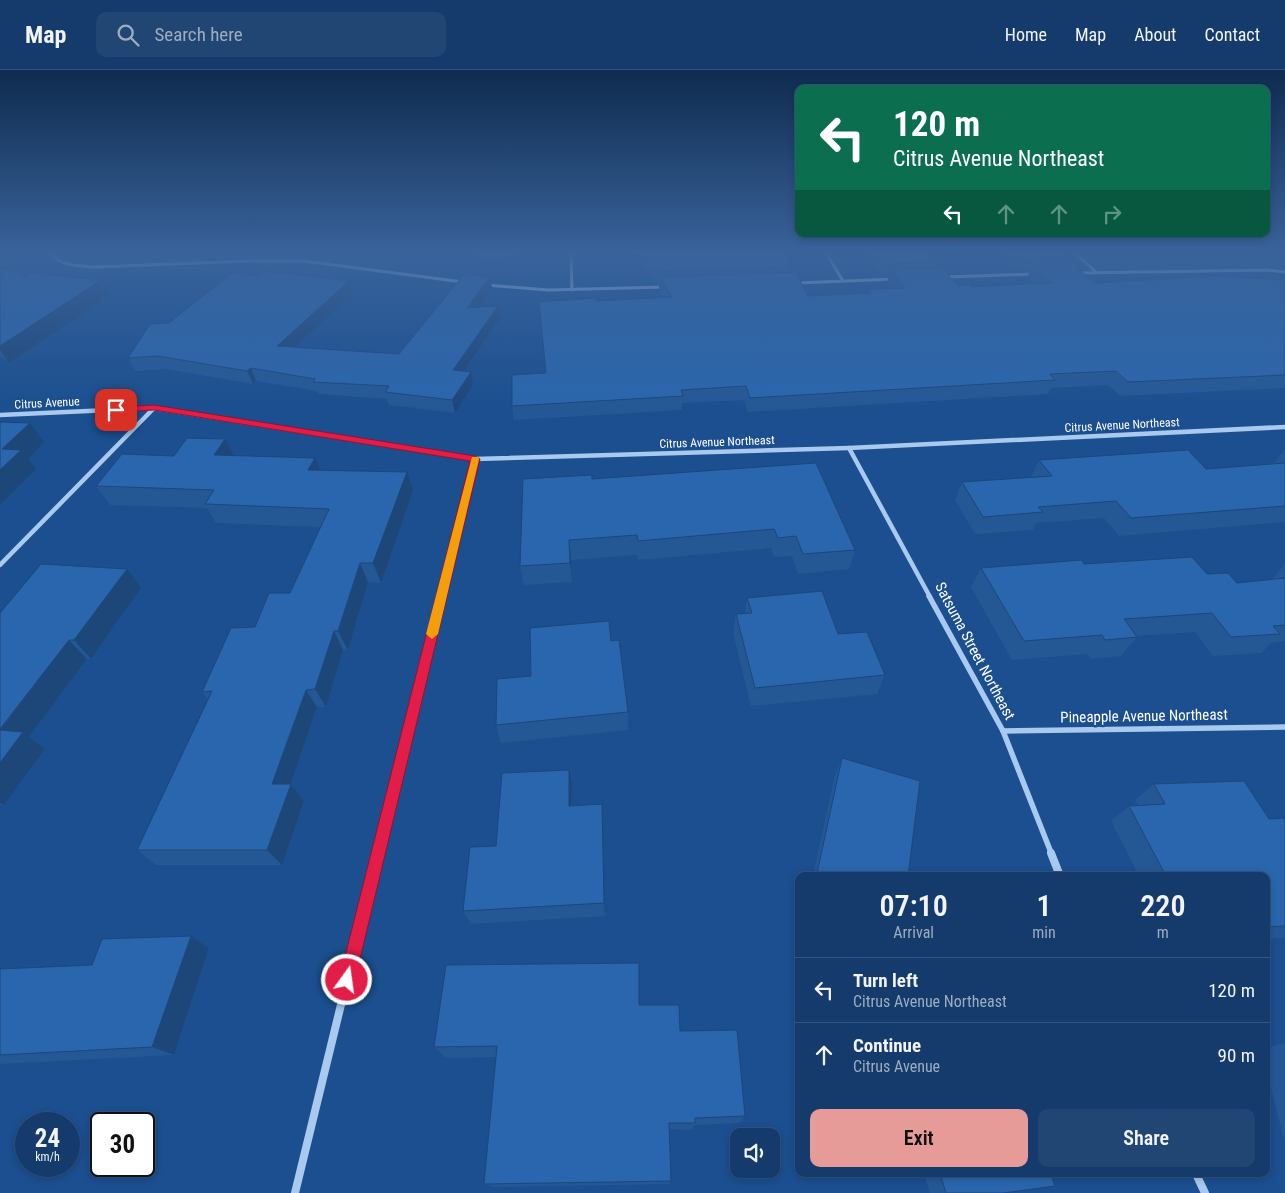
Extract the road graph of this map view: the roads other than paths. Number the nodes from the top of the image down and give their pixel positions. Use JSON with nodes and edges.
{"nodes":[{"id":1,"x":154,"y":408,"type":"junction"},
{"id":2,"x":0,"y":415,"type":"edge"},
{"id":3,"x":1285,"y":427,"type":"edge"},
{"id":4,"x":849,"y":448,"type":"junction"},
{"id":5,"x":475,"y":459,"type":"junction"},
{"id":6,"x":0,"y":565,"type":"edge"},
{"id":7,"x":1285,"y":727,"type":"edge"},
{"id":8,"x":1003,"y":731,"type":"junction"},
{"id":9,"x":1058,"y":872,"type":"edge"},
{"id":10,"x":1197,"y":1177,"type":"edge"},
{"id":11,"x":295,"y":1193,"type":"edge"},
{"id":12,"x":1205,"y":1193,"type":"edge"}],
"edges":[{"from":1,"to":2,"type":"street","name":"Citrus Avenue"},
{"from":1,"to":5,"type":"street","name":"Citrus Avenue Northeast"},
{"from":1,"to":6,"type":"street"},
{"from":3,"to":4,"type":"street","name":"Citrus Avenue Northeast"},
{"from":4,"to":5,"type":"street","name":"Citrus Avenue Northeast"},
{"from":4,"to":8,"type":"street","name":"Satsuma Street Northeast"},
{"from":5,"to":11,"type":"street"},
{"from":7,"to":8,"type":"street","name":"Pineapple Avenue Northeast"},
{"from":8,"to":9,"type":"street","name":"Satsuma Street Northeast"},
{"from":10,"to":12,"type":"street"}]}
